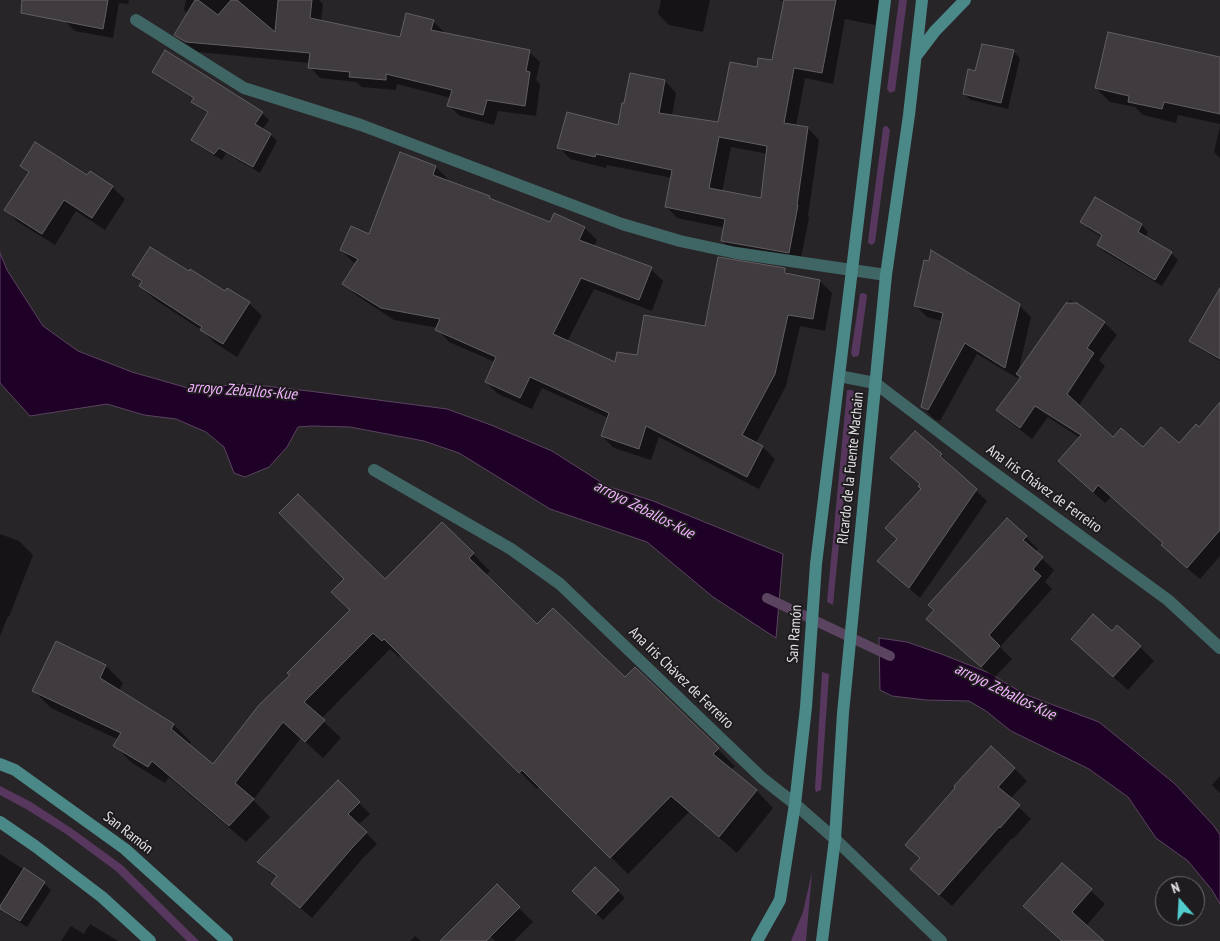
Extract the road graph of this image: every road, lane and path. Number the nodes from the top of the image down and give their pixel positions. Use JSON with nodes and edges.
{"nodes":[{"id":1,"x":885,"y":0,"type":"edge"},
{"id":2,"x":922,"y":0,"type":"edge"},
{"id":3,"x":965,"y":0,"type":"edge"},
{"id":4,"x":136,"y":20,"type":"dead end"},
{"id":5,"x":915,"y":58,"type":"junction"},
{"id":6,"x":852,"y":269,"type":"junction"},
{"id":7,"x":886,"y":274,"type":"junction"},
{"id":8,"x":839,"y":376,"type":"junction"},
{"id":9,"x":875,"y":383,"type":"junction"},
{"id":10,"x":374,"y":470,"type":"dead end"},
{"id":11,"x":816,"y":564,"type":"joint"},
{"id":12,"x":1220,"y":648,"type":"edge"},
{"id":13,"x":0,"y":764,"type":"edge"},
{"id":14,"x":795,"y":804,"type":"junction"},
{"id":15,"x":0,"y":822,"type":"edge"},
{"id":16,"x":834,"y":839,"type":"junction"},
{"id":17,"x":150,"y":941,"type":"edge"},
{"id":18,"x":227,"y":941,"type":"edge"},
{"id":19,"x":757,"y":941,"type":"edge"},
{"id":20,"x":822,"y":941,"type":"edge"},
{"id":21,"x":941,"y":941,"type":"edge"}],
"edges":[{"from":1,"to":6,"type":"street","name":"RIcardo de la Fuente Machain"},
{"from":2,"to":5,"type":"street","name":"RIcardo de la Fuente Machain"},
{"from":3,"to":5,"type":"street"},
{"from":4,"to":6,"type":"street"},
{"from":5,"to":7,"type":"street","name":"RIcardo de la Fuente Machain"},
{"from":6,"to":7,"type":"street"},
{"from":6,"to":8,"type":"street","name":"RIcardo de la Fuente Machain"},
{"from":7,"to":9,"type":"street","name":"RIcardo de la Fuente Machain"},
{"from":8,"to":9,"type":"street","name":"Ana Iris Chávez de Ferreiro"},
{"from":8,"to":11,"type":"street","name":"RIcardo de la Fuente Machain"},
{"from":9,"to":12,"type":"street","name":"Ana Iris Chávez de Ferreiro"},
{"from":9,"to":16,"type":"street","name":"RIcardo de la Fuente Machain"},
{"from":10,"to":14,"type":"street","name":"Ana Iris Chávez de Ferreiro"},
{"from":11,"to":14,"type":"street","name":"San Ramón"},
{"from":13,"to":18,"type":"street","name":"San Ramón"},
{"from":14,"to":16,"type":"street","name":"Ana Iris Chávez de Ferreiro"},
{"from":14,"to":19,"type":"street"},
{"from":15,"to":17,"type":"street"},
{"from":16,"to":20,"type":"street","name":"RIcardo de la Fuente Machain"},
{"from":16,"to":21,"type":"street","name":"Ana Iris Chávez de Ferreiro"}]}
